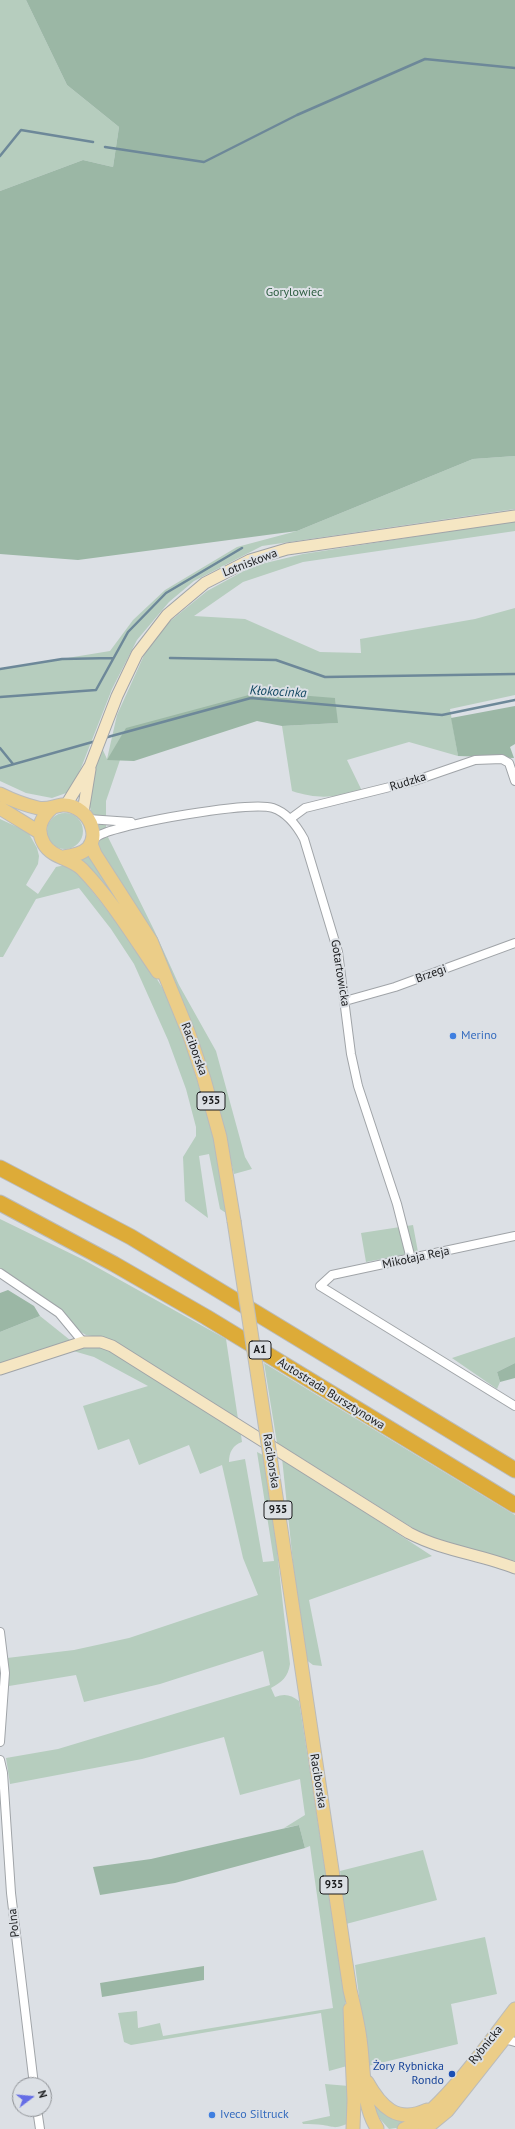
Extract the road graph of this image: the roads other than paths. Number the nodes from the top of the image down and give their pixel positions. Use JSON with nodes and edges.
{"nodes":[{"id":1,"x":515,"y":516,"type":"edge"},
{"id":2,"x":90,"y":766,"type":"junction"},
{"id":3,"x":515,"y":781,"type":"edge"},
{"id":4,"x":0,"y":794,"type":"edge"},
{"id":5,"x":66,"y":805,"type":"junction"},
{"id":6,"x":0,"y":808,"type":"edge"},
{"id":7,"x":53,"y":808,"type":"junction"},
{"id":8,"x":85,"y":816,"type":"junction"},
{"id":9,"x":290,"y":819,"type":"junction"},
{"id":10,"x":138,"y":823,"type":"junction"},
{"id":11,"x":39,"y":832,"type":"junction"},
{"id":12,"x":91,"y":842,"type":"junction"},
{"id":13,"x":62,"y":857,"type":"junction"},
{"id":14,"x":515,"y":943,"type":"edge"},
{"id":15,"x":168,"y":986,"type":"junction"},
{"id":16,"x":345,"y":1001,"type":"junction"},
{"id":17,"x":0,"y":1168,"type":"edge"},
{"id":18,"x":0,"y":1203,"type":"edge"},
{"id":19,"x":515,"y":1236,"type":"edge"},
{"id":20,"x":411,"y":1259,"type":"junction"},
{"id":21,"x":0,"y":1273,"type":"edge"},
{"id":22,"x":83,"y":1342,"type":"junction"},
{"id":23,"x":0,"y":1369,"type":"edge"},
{"id":24,"x":515,"y":1406,"type":"edge"},
{"id":25,"x":515,"y":1470,"type":"edge"},
{"id":26,"x":515,"y":1505,"type":"edge"},
{"id":27,"x":515,"y":1568,"type":"edge"},
{"id":28,"x":0,"y":1632,"type":"edge"},
{"id":29,"x":0,"y":1742,"type":"edge"},
{"id":30,"x":0,"y":1760,"type":"edge"},
{"id":31,"x":350,"y":1990,"type":"junction"},
{"id":32,"x":515,"y":2009,"type":"edge"},
{"id":33,"x":515,"y":2025,"type":"edge"},
{"id":34,"x":509,"y":2041,"type":"edge"},
{"id":35,"x":363,"y":2074,"type":"junction"},
{"id":36,"x":33,"y":2077,"type":"edge"},
{"id":37,"x":433,"y":2108,"type":"junction"},
{"id":38,"x":447,"y":2111,"type":"junction"},
{"id":39,"x":38,"y":2117,"type":"edge"},
{"id":40,"x":378,"y":2128,"type":"edge"},
{"id":41,"x":40,"y":2129,"type":"edge"},
{"id":42,"x":353,"y":2129,"type":"edge"},
{"id":43,"x":357,"y":2129,"type":"edge"},
{"id":44,"x":404,"y":2129,"type":"edge"},
{"id":45,"x":425,"y":2129,"type":"edge"},
{"id":46,"x":435,"y":2129,"type":"edge"}],
"edges":[{"from":1,"to":2,"type":"main road","name":"Lotniskowa"},
{"from":2,"to":5,"type":"main road","name":"Lotniskowa"},
{"from":2,"to":8,"type":"main road","name":"Lotniskowa"},
{"from":3,"to":9,"type":"street","name":"Rudzka"},
{"from":4,"to":7,"type":"main road"},
{"from":5,"to":7,"type":"main road"},
{"from":5,"to":8,"type":"main road"},
{"from":6,"to":11,"type":"main road"},
{"from":7,"to":11,"type":"main road"},
{"from":8,"to":10,"type":"street","name":"Gotartowicka"},
{"from":8,"to":12,"type":"main road","number":"935"},
{"from":9,"to":10,"type":"street","name":"Gotartowicka"},
{"from":9,"to":16,"type":"street","name":"Gotartowicka"},
{"from":10,"to":12,"type":"street","name":"Gotartowicka"},
{"from":11,"to":13,"type":"main road","number":"935"},
{"from":12,"to":13,"type":"main road"},
{"from":12,"to":15,"type":"main road","name":"Raciborska","number":"935"},
{"from":13,"to":15,"type":"main road","name":"Raciborska","number":"935"},
{"from":14,"to":16,"type":"street","name":"Brzegi"},
{"from":15,"to":31,"type":"main road","name":"Raciborska","number":"935","bridge":true},
{"from":16,"to":20,"type":"street","name":"Gotartowicka"},
{"from":17,"to":25,"type":"highway","number":"A1"},
{"from":18,"to":26,"type":"highway","name":"Autostrada Bursztynowa","number":"A1"},
{"from":19,"to":20,"type":"street","name":"Mikołaja Reja"},
{"from":20,"to":24,"type":"street","name":"Mikołaja Reja"},
{"from":21,"to":22,"type":"street"},
{"from":22,"to":23,"type":"main road"},
{"from":22,"to":27,"type":"main road"},
{"from":28,"to":29,"type":"street"},
{"from":30,"to":36,"type":"street","name":"Polna"},
{"from":31,"to":35,"type":"main road","name":"Raciborska","number":"935"},
{"from":31,"to":42,"type":"main road","name":"Raciborska","number":"935"},
{"from":32,"to":37,"type":"main road","name":"Rybnicka"},
{"from":33,"to":34,"type":"main road","name":"Rybnicka"},
{"from":34,"to":38,"type":"main road","name":"Rybnicka"},
{"from":35,"to":37,"type":"main road"},
{"from":35,"to":40,"type":"main road","name":"Raciborska","number":"935"},
{"from":37,"to":44,"type":"main road","name":"Rybnicka"},
{"from":38,"to":45,"type":"main road","name":"Rybnicka"},
{"from":38,"to":46,"type":"main road"},
{"from":39,"to":41,"type":"street"},
{"from":40,"to":43,"type":"main road","number":"935"}]}
